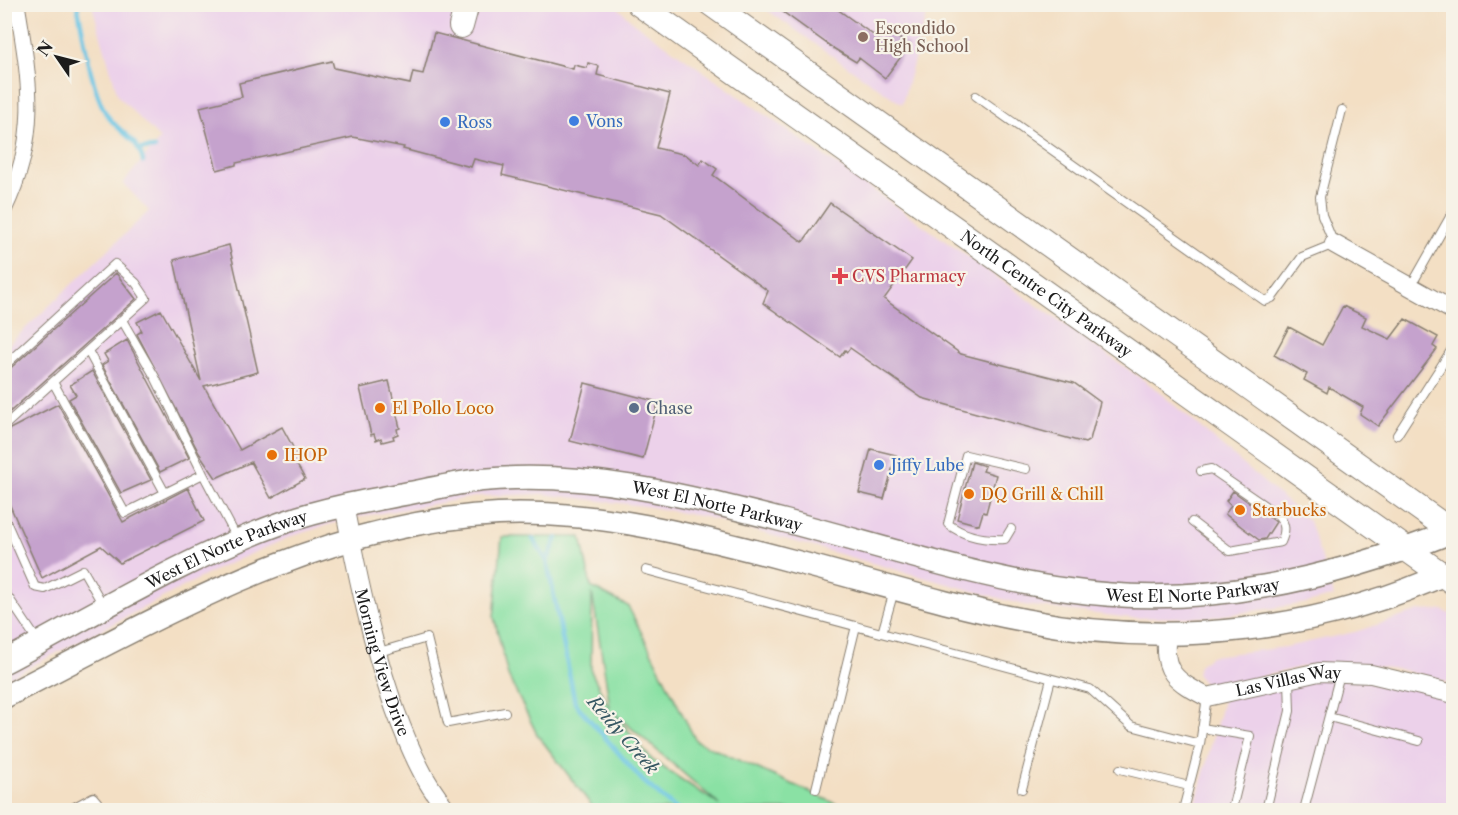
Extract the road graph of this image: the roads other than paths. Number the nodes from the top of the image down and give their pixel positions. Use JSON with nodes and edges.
{"nodes":[{"id":1,"x":17,"y":4,"type":"edge"},
{"id":2,"x":639,"y":4,"type":"edge"},
{"id":3,"x":711,"y":4,"type":"edge"},
{"id":4,"x":976,"y":96,"type":"dead end"},
{"id":5,"x":1342,"y":110,"type":"dead end"},
{"id":6,"x":4,"y":210,"type":"edge"},
{"id":7,"x":1454,"y":210,"type":"edge"},
{"id":8,"x":1334,"y":244,"type":"junction"},
{"id":9,"x":1411,"y":287,"type":"junction"},
{"id":10,"x":1454,"y":311,"type":"edge"},
{"id":11,"x":122,"y":320,"type":"junction"},
{"id":12,"x":1454,"y":346,"type":"edge"},
{"id":13,"x":88,"y":351,"type":"junction"},
{"id":14,"x":4,"y":366,"type":"edge"},
{"id":15,"x":54,"y":382,"type":"junction"},
{"id":16,"x":4,"y":426,"type":"edge"},
{"id":17,"x":1397,"y":435,"type":"dead end"},
{"id":18,"x":1026,"y":469,"type":"dead end"},
{"id":19,"x":1201,"y":471,"type":"dead end"},
{"id":20,"x":203,"y":474,"type":"junction"},
{"id":21,"x":165,"y":493,"type":"junction"},
{"id":22,"x":345,"y":505,"type":"junction"},
{"id":23,"x":4,"y":517,"type":"edge"},
{"id":24,"x":1192,"y":522,"type":"dead end"},
{"id":25,"x":1011,"y":530,"type":"dead end"},
{"id":26,"x":1453,"y":532,"type":"edge"},
{"id":27,"x":351,"y":539,"type":"junction"},
{"id":28,"x":238,"y":541,"type":"junction"},
{"id":29,"x":1405,"y":549,"type":"junction"},
{"id":30,"x":646,"y":570,"type":"dead end"},
{"id":31,"x":1450,"y":576,"type":"edge"},
{"id":32,"x":895,"y":588,"type":"junction"},
{"id":33,"x":4,"y":591,"type":"edge"},
{"id":34,"x":105,"y":609,"type":"junction"},
{"id":35,"x":856,"y":626,"type":"junction"},
{"id":36,"x":882,"y":633,"type":"junction"},
{"id":37,"x":1167,"y":634,"type":"junction"},
{"id":38,"x":40,"y":644,"type":"junction"},
{"id":39,"x":379,"y":652,"type":"junction"},
{"id":40,"x":4,"y":662,"type":"edge"},
{"id":41,"x":1340,"y":673,"type":"junction"},
{"id":42,"x":1289,"y":678,"type":"junction"},
{"id":43,"x":1051,"y":679,"type":"junction"},
{"id":44,"x":1454,"y":694,"type":"edge"},
{"id":45,"x":4,"y":697,"type":"edge"},
{"id":46,"x":1207,"y":698,"type":"junction"},
{"id":47,"x":505,"y":712,"type":"dead end"},
{"id":48,"x":1329,"y":717,"type":"junction"},
{"id":49,"x":1202,"y":728,"type":"junction"},
{"id":50,"x":1419,"y":741,"type":"dead end"},
{"id":51,"x":1200,"y":744,"type":"junction"},
{"id":52,"x":1120,"y":769,"type":"dead end"},
{"id":53,"x":1189,"y":786,"type":"junction"},
{"id":54,"x":816,"y":789,"type":"dead end"},
{"id":55,"x":1022,"y":789,"type":"dead end"},
{"id":56,"x":69,"y":810,"type":"edge"},
{"id":57,"x":104,"y":810,"type":"edge"},
{"id":58,"x":447,"y":810,"type":"edge"},
{"id":59,"x":1183,"y":810,"type":"edge"},
{"id":60,"x":1237,"y":810,"type":"edge"},
{"id":61,"x":1266,"y":810,"type":"edge"},
{"id":62,"x":1304,"y":810,"type":"edge"}],
"edges":[{"from":1,"to":6,"type":"street"},
{"from":2,"to":29,"type":"highway","name":"North Centre City Parkway"},
{"from":3,"to":26,"type":"highway"},
{"from":4,"to":8,"type":"lane"},
{"from":5,"to":8,"type":"lane"},
{"from":7,"to":9,"type":"lane"},
{"from":8,"to":9,"type":"street"},
{"from":9,"to":10,"type":"street"},
{"from":11,"to":13,"type":"lane"},
{"from":11,"to":14,"type":"lane"},
{"from":11,"to":20,"type":"lane"},
{"from":12,"to":17,"type":"lane"},
{"from":13,"to":15,"type":"lane"},
{"from":13,"to":21,"type":"lane"},
{"from":15,"to":16,"type":"lane"},
{"from":15,"to":21,"type":"lane"},
{"from":18,"to":25,"type":"lane"},
{"from":19,"to":24,"type":"lane"},
{"from":20,"to":21,"type":"lane"},
{"from":20,"to":28,"type":"lane"},
{"from":22,"to":27,"type":"street","name":"Morning View Drive"},
{"from":22,"to":28,"type":"main road","name":"West El Norte Parkway"},
{"from":22,"to":29,"type":"main road","name":"West El Norte Parkway"},
{"from":23,"to":34,"type":"lane"},
{"from":26,"to":29,"type":"main road","name":"West El Norte Parkway"},
{"from":27,"to":32,"type":"main road","name":"West El Norte Parkway"},
{"from":27,"to":39,"type":"street","name":"Morning View Drive"},
{"from":27,"to":45,"type":"main road","name":"West El Norte Parkway"},
{"from":28,"to":34,"type":"main road","name":"West El Norte Parkway"},
{"from":29,"to":31,"type":"highway","name":"North Centre City Parkway"},
{"from":30,"to":35,"type":"lane"},
{"from":31,"to":37,"type":"main road","name":"West El Norte Parkway"},
{"from":32,"to":36,"type":"lane"},
{"from":32,"to":37,"type":"main road","name":"West El Norte Parkway"},
{"from":33,"to":38,"type":"lane"},
{"from":34,"to":38,"type":"main road","name":"West El Norte Parkway"},
{"from":35,"to":36,"type":"lane"},
{"from":35,"to":54,"type":"lane"},
{"from":36,"to":43,"type":"lane"},
{"from":37,"to":46,"type":"street"},
{"from":38,"to":40,"type":"main road","name":"West El Norte Parkway"},
{"from":39,"to":47,"type":"lane"},
{"from":39,"to":58,"type":"street","name":"Morning View Drive"},
{"from":41,"to":42,"type":"street","name":"Las Villas Way"},
{"from":41,"to":44,"type":"street","name":"Las Villas Way"},
{"from":41,"to":48,"type":"lane"},
{"from":42,"to":46,"type":"street","name":"Las Villas Way"},
{"from":42,"to":61,"type":"lane"},
{"from":43,"to":51,"type":"lane"},
{"from":43,"to":55,"type":"lane"},
{"from":46,"to":49,"type":"lane"},
{"from":48,"to":50,"type":"lane"},
{"from":48,"to":62,"type":"lane"},
{"from":49,"to":51,"type":"lane"},
{"from":49,"to":60,"type":"lane"},
{"from":51,"to":53,"type":"lane"},
{"from":52,"to":53,"type":"lane"},
{"from":53,"to":59,"type":"lane"},
{"from":56,"to":57,"type":"lane"}]}
